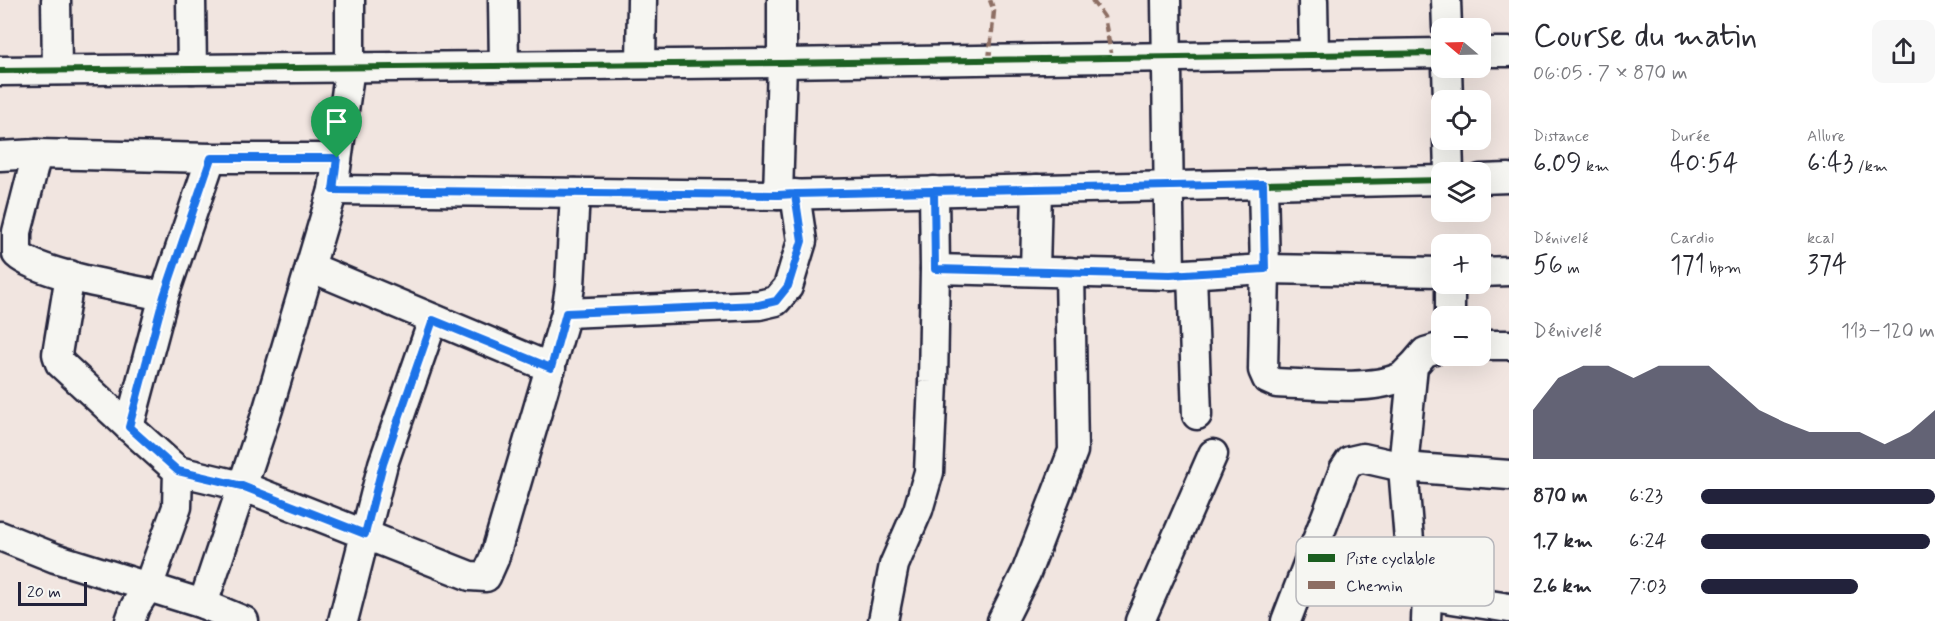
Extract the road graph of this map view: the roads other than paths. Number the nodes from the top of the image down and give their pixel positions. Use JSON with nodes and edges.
{"nodes":[{"id":1,"x":56,"y":0,"type":"edge"},
{"id":2,"x":191,"y":0,"type":"edge"},
{"id":3,"x":350,"y":0,"type":"edge"},
{"id":4,"x":504,"y":0,"type":"edge"},
{"id":5,"x":642,"y":0,"type":"edge"},
{"id":6,"x":782,"y":0,"type":"edge"},
{"id":7,"x":1166,"y":0,"type":"edge"},
{"id":8,"x":1313,"y":0,"type":"edge"},
{"id":9,"x":1446,"y":0,"type":"edge"},
{"id":10,"x":1447,"y":18,"type":"edge"},
{"id":11,"x":1491,"y":52,"type":"edge"},
{"id":12,"x":1509,"y":52,"type":"edge"},
{"id":13,"x":1431,"y":53,"type":"edge"},
{"id":14,"x":1314,"y":55,"type":"junction"},
{"id":15,"x":1167,"y":57,"type":"junction"},
{"id":16,"x":782,"y":63,"type":"junction"},
{"id":17,"x":641,"y":64,"type":"junction"},
{"id":18,"x":504,"y":66,"type":"junction"},
{"id":19,"x":350,"y":67,"type":"junction"},
{"id":20,"x":192,"y":69,"type":"junction"},
{"id":21,"x":57,"y":70,"type":"junction"},
{"id":22,"x":0,"y":71,"type":"edge"},
{"id":23,"x":37,"y":154,"type":"junction"},
{"id":24,"x":0,"y":156,"type":"edge"},
{"id":25,"x":211,"y":158,"type":"junction"},
{"id":26,"x":337,"y":158,"type":"junction"},
{"id":27,"x":1509,"y":178,"type":"edge"},
{"id":28,"x":1491,"y":179,"type":"edge"},
{"id":29,"x":1431,"y":180,"type":"edge"},
{"id":30,"x":1263,"y":184,"type":"junction"},
{"id":31,"x":1169,"y":186,"type":"junction"},
{"id":32,"x":1037,"y":189,"type":"junction"},
{"id":33,"x":333,"y":190,"type":"junction"},
{"id":34,"x":934,"y":191,"type":"junction"},
{"id":35,"x":575,"y":193,"type":"junction"},
{"id":36,"x":786,"y":195,"type":"junction"},
{"id":37,"x":310,"y":267,"type":"junction"},
{"id":38,"x":935,"y":269,"type":"junction"},
{"id":39,"x":1265,"y":269,"type":"junction"},
{"id":40,"x":1035,"y":271,"type":"junction"},
{"id":41,"x":1509,"y":271,"type":"edge"},
{"id":42,"x":1070,"y":272,"type":"junction"},
{"id":43,"x":1431,"y":272,"type":"edge"},
{"id":44,"x":1491,"y":272,"type":"edge"},
{"id":45,"x":1181,"y":274,"type":"junction"},
{"id":46,"x":70,"y":275,"type":"junction"},
{"id":47,"x":164,"y":296,"type":"junction"},
{"id":48,"x":566,"y":313,"type":"junction"},
{"id":49,"x":433,"y":320,"type":"junction"},
{"id":50,"x":1491,"y":345,"type":"edge"},
{"id":51,"x":1509,"y":345,"type":"edge"},
{"id":52,"x":1431,"y":350,"type":"edge"},
{"id":53,"x":1413,"y":366,"type":"junction"},
{"id":54,"x":551,"y":368,"type":"junction"},
{"id":55,"x":1197,"y":415,"type":"dead end"},
{"id":56,"x":129,"y":427,"type":"junction"},
{"id":57,"x":1213,"y":454,"type":"dead end"},
{"id":58,"x":1402,"y":466,"type":"junction"},
{"id":59,"x":178,"y":471,"type":"junction"},
{"id":60,"x":1509,"y":475,"type":"edge"},
{"id":61,"x":242,"y":486,"type":"junction"},
{"id":62,"x":365,"y":534,"type":"junction"},
{"id":63,"x":0,"y":536,"type":"edge"},
{"id":64,"x":1318,"y":537,"type":"edge"},
{"id":65,"x":1408,"y":537,"type":"edge"},
{"id":66,"x":148,"y":587,"type":"junction"},
{"id":67,"x":1296,"y":595,"type":"edge"},
{"id":68,"x":203,"y":604,"type":"junction"},
{"id":69,"x":1426,"y":608,"type":"edge"},
{"id":70,"x":1509,"y":608,"type":"edge"},
{"id":71,"x":130,"y":621,"type":"edge"},
{"id":72,"x":244,"y":621,"type":"edge"},
{"id":73,"x":343,"y":621,"type":"edge"},
{"id":74,"x":883,"y":621,"type":"edge"},
{"id":75,"x":1002,"y":621,"type":"edge"},
{"id":76,"x":1140,"y":621,"type":"edge"},
{"id":77,"x":1286,"y":621,"type":"edge"}],
"edges":[{"from":1,"to":21,"type":"street"},
{"from":2,"to":20,"type":"street"},
{"from":3,"to":19,"type":"street"},
{"from":4,"to":18,"type":"street"},
{"from":5,"to":17,"type":"street"},
{"from":6,"to":16,"type":"street"},
{"from":7,"to":15,"type":"street"},
{"from":8,"to":14,"type":"street"},
{"from":9,"to":10,"type":"street"},
{"from":11,"to":12,"type":"street"},
{"from":13,"to":14,"type":"street"},
{"from":14,"to":15,"type":"street"},
{"from":15,"to":16,"type":"street"},
{"from":15,"to":31,"type":"street"},
{"from":16,"to":17,"type":"street"},
{"from":16,"to":36,"type":"street"},
{"from":17,"to":18,"type":"street"},
{"from":18,"to":19,"type":"street"},
{"from":19,"to":20,"type":"street"},
{"from":19,"to":26,"type":"street"},
{"from":20,"to":21,"type":"street"},
{"from":21,"to":22,"type":"street"},
{"from":23,"to":24,"type":"street"},
{"from":23,"to":25,"type":"street"},
{"from":23,"to":46,"type":"street"},
{"from":25,"to":26,"type":"street"},
{"from":25,"to":47,"type":"street"},
{"from":26,"to":33,"type":"street"},
{"from":27,"to":28,"type":"street"},
{"from":29,"to":30,"type":"street"},
{"from":30,"to":31,"type":"street"},
{"from":30,"to":39,"type":"street"},
{"from":31,"to":32,"type":"street"},
{"from":31,"to":45,"type":"street"},
{"from":32,"to":34,"type":"street"},
{"from":32,"to":40,"type":"street"},
{"from":33,"to":35,"type":"street"},
{"from":33,"to":37,"type":"street"},
{"from":34,"to":36,"type":"street"},
{"from":34,"to":38,"type":"street"},
{"from":35,"to":36,"type":"street"},
{"from":35,"to":48,"type":"street"},
{"from":36,"to":48,"type":"street"},
{"from":37,"to":49,"type":"street"},
{"from":37,"to":61,"type":"street"},
{"from":38,"to":40,"type":"street"},
{"from":38,"to":74,"type":"street"},
{"from":39,"to":43,"type":"street"},
{"from":39,"to":45,"type":"street"},
{"from":39,"to":53,"type":"street"},
{"from":40,"to":42,"type":"street"},
{"from":41,"to":44,"type":"street"},
{"from":42,"to":45,"type":"street"},
{"from":42,"to":75,"type":"street"},
{"from":45,"to":55,"type":"street"},
{"from":46,"to":47,"type":"street"},
{"from":46,"to":56,"type":"street"},
{"from":47,"to":56,"type":"street"},
{"from":48,"to":54,"type":"street"},
{"from":49,"to":54,"type":"street"},
{"from":49,"to":62,"type":"street"},
{"from":50,"to":51,"type":"street"},
{"from":52,"to":53,"type":"street"},
{"from":53,"to":58,"type":"street"},
{"from":54,"to":62,"type":"street"},
{"from":56,"to":59,"type":"street"},
{"from":57,"to":76,"type":"street"},
{"from":58,"to":60,"type":"street"},
{"from":58,"to":64,"type":"street"},
{"from":58,"to":65,"type":"street"},
{"from":59,"to":61,"type":"street"},
{"from":59,"to":66,"type":"street"},
{"from":61,"to":62,"type":"street"},
{"from":61,"to":68,"type":"street"},
{"from":62,"to":73,"type":"street"},
{"from":63,"to":66,"type":"street"},
{"from":66,"to":68,"type":"street"},
{"from":66,"to":71,"type":"street"},
{"from":67,"to":77,"type":"street"},
{"from":68,"to":72,"type":"street"},
{"from":69,"to":70,"type":"street"}]}
